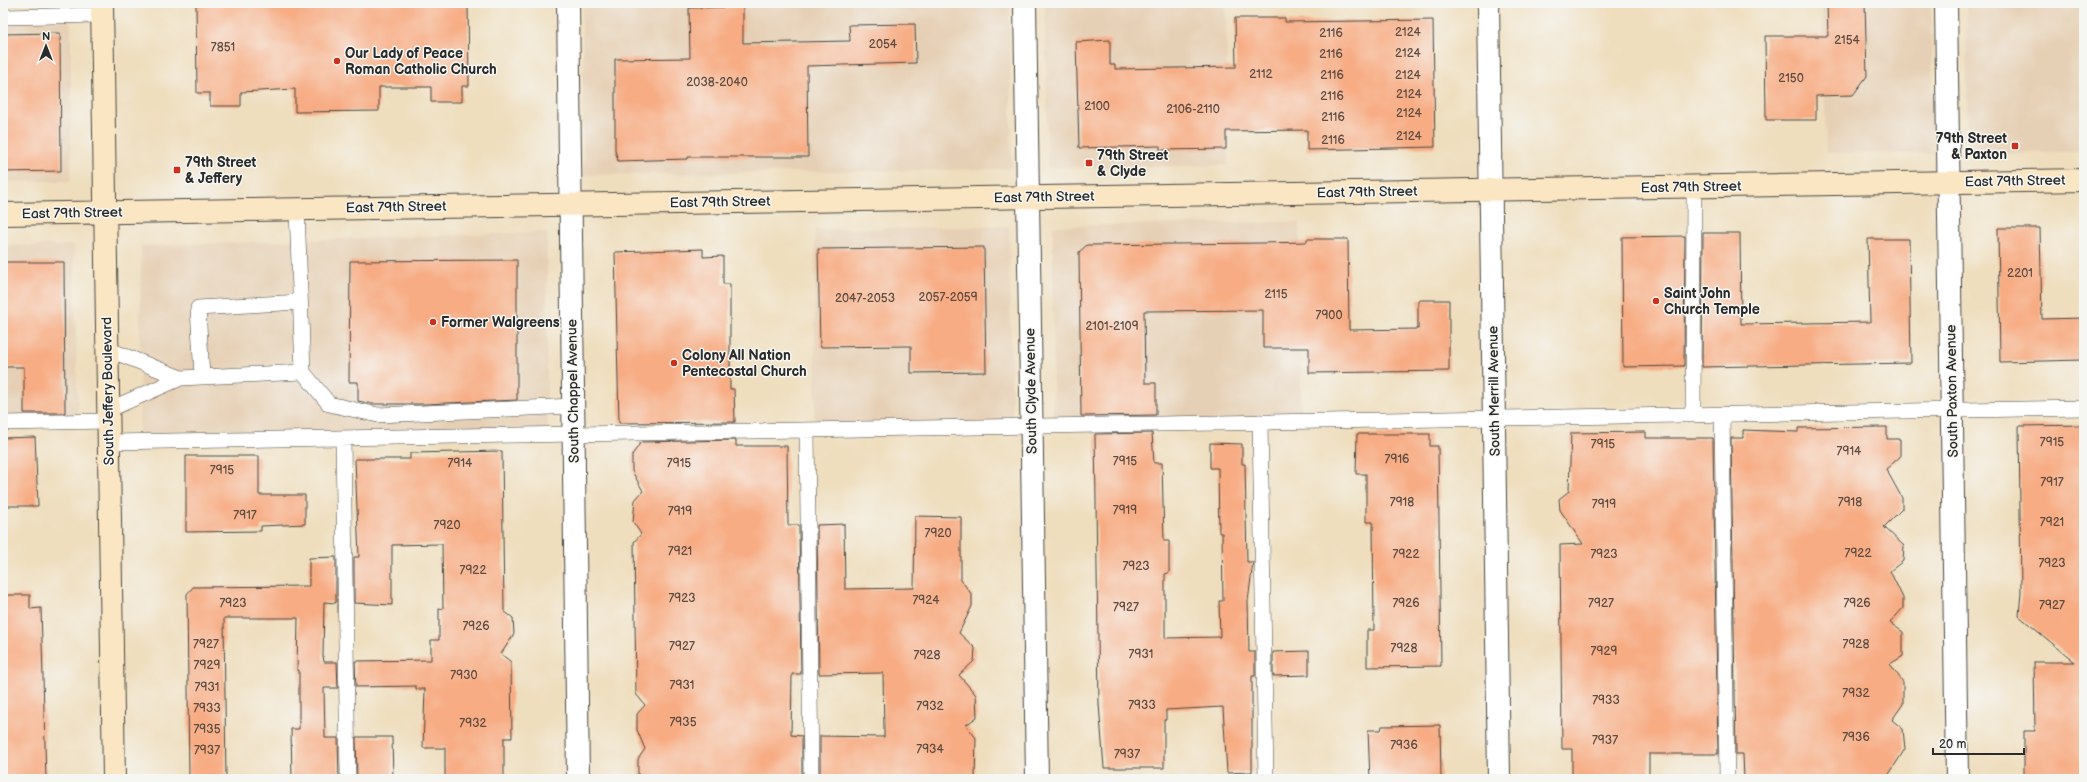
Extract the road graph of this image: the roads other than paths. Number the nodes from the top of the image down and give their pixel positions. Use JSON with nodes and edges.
{"nodes":[{"id":1,"x":568,"y":3,"type":"edge"},
{"id":2,"x":1026,"y":3,"type":"edge"},
{"id":3,"x":1488,"y":3,"type":"edge"},
{"id":4,"x":1946,"y":3,"type":"edge"},
{"id":5,"x":102,"y":9,"type":"edge"},
{"id":6,"x":3,"y":17,"type":"edge"},
{"id":7,"x":2084,"y":180,"type":"edge"},
{"id":8,"x":1949,"y":183,"type":"junction"},
{"id":9,"x":1694,"y":187,"type":"junction"},
{"id":10,"x":1491,"y":190,"type":"junction"},
{"id":11,"x":1029,"y":197,"type":"junction"},
{"id":12,"x":571,"y":204,"type":"junction"},
{"id":13,"x":297,"y":209,"type":"junction"},
{"id":14,"x":105,"y":212,"type":"junction"},
{"id":15,"x":3,"y":214,"type":"edge"},
{"id":16,"x":300,"y":302,"type":"junction"},
{"id":17,"x":107,"y":349,"type":"junction"},
{"id":18,"x":303,"y":372,"type":"junction"},
{"id":19,"x":202,"y":377,"type":"junction"},
{"id":20,"x":181,"y":378,"type":"junction"},
{"id":21,"x":573,"y":406,"type":"junction"},
{"id":22,"x":2084,"y":408,"type":"edge"},
{"id":23,"x":1952,"y":410,"type":"junction"},
{"id":24,"x":1722,"y":414,"type":"junction"},
{"id":25,"x":108,"y":415,"type":"junction"},
{"id":26,"x":1693,"y":415,"type":"junction"},
{"id":27,"x":1494,"y":418,"type":"junction"},
{"id":28,"x":1260,"y":422,"type":"junction"},
{"id":29,"x":3,"y":423,"type":"edge"},
{"id":30,"x":1032,"y":426,"type":"junction"},
{"id":31,"x":807,"y":430,"type":"junction"},
{"id":32,"x":574,"y":434,"type":"junction"},
{"id":33,"x":343,"y":438,"type":"junction"},
{"id":34,"x":109,"y":442,"type":"junction"},
{"id":35,"x":114,"y":779,"type":"edge"},
{"id":36,"x":348,"y":779,"type":"edge"},
{"id":37,"x":578,"y":779,"type":"edge"},
{"id":38,"x":811,"y":779,"type":"edge"},
{"id":39,"x":1036,"y":779,"type":"edge"},
{"id":40,"x":1266,"y":779,"type":"edge"},
{"id":41,"x":1499,"y":779,"type":"edge"},
{"id":42,"x":1727,"y":779,"type":"edge"},
{"id":43,"x":1957,"y":779,"type":"edge"}],
"edges":[{"from":1,"to":12,"type":"street","name":"South Chappel Avenue"},
{"from":2,"to":11,"type":"street","name":"South Clyde Avenue"},
{"from":3,"to":10,"type":"street","name":"South Merrill Avenue"},
{"from":4,"to":8,"type":"street","name":"South Paxton Avenue"},
{"from":5,"to":6,"type":"lane"},
{"from":5,"to":14,"type":"main road","name":"South Jeffery Boulevard"},
{"from":7,"to":8,"type":"main road","name":"East 79th Street"},
{"from":8,"to":9,"type":"main road","name":"East 79th Street"},
{"from":8,"to":23,"type":"street","name":"South Paxton Avenue"},
{"from":9,"to":10,"type":"main road","name":"East 79th Street"},
{"from":9,"to":26,"type":"lane"},
{"from":10,"to":11,"type":"main road","name":"East 79th Street"},
{"from":10,"to":27,"type":"street","name":"South Merrill Avenue"},
{"from":11,"to":12,"type":"main road","name":"East 79th Street"},
{"from":11,"to":30,"type":"street","name":"South Clyde Avenue"},
{"from":12,"to":13,"type":"main road","name":"East 79th Street"},
{"from":12,"to":21,"type":"street","name":"South Chappel Avenue"},
{"from":13,"to":14,"type":"main road","name":"East 79th Street"},
{"from":13,"to":16,"type":"lane"},
{"from":14,"to":15,"type":"main road","name":"East 79th Street"},
{"from":14,"to":17,"type":"main road","name":"South Jeffery Boulevard"},
{"from":16,"to":18,"type":"lane"},
{"from":16,"to":19,"type":"lane"},
{"from":17,"to":20,"type":"lane"},
{"from":17,"to":25,"type":"main road","name":"South Jeffery Boulevard"},
{"from":18,"to":19,"type":"lane"},
{"from":18,"to":21,"type":"lane"},
{"from":19,"to":20,"type":"lane"},
{"from":20,"to":25,"type":"lane"},
{"from":21,"to":32,"type":"street","name":"South Chappel Avenue"},
{"from":22,"to":23,"type":"lane"},
{"from":23,"to":24,"type":"lane"},
{"from":23,"to":43,"type":"street","name":"South Paxton Avenue"},
{"from":24,"to":26,"type":"lane"},
{"from":24,"to":42,"type":"lane"},
{"from":25,"to":29,"type":"lane"},
{"from":25,"to":34,"type":"main road","name":"South Jeffery Boulevard"},
{"from":26,"to":27,"type":"lane"},
{"from":27,"to":28,"type":"lane"},
{"from":27,"to":41,"type":"street","name":"South Merrill Avenue"},
{"from":28,"to":30,"type":"lane"},
{"from":28,"to":40,"type":"lane"},
{"from":30,"to":31,"type":"lane"},
{"from":30,"to":39,"type":"street","name":"South Clyde Avenue"},
{"from":31,"to":32,"type":"lane"},
{"from":31,"to":38,"type":"lane"},
{"from":32,"to":33,"type":"lane"},
{"from":32,"to":37,"type":"street","name":"South Chappel Avenue"},
{"from":33,"to":34,"type":"lane"},
{"from":33,"to":36,"type":"lane"},
{"from":34,"to":35,"type":"main road","name":"South Jeffery Boulevard"}]}
